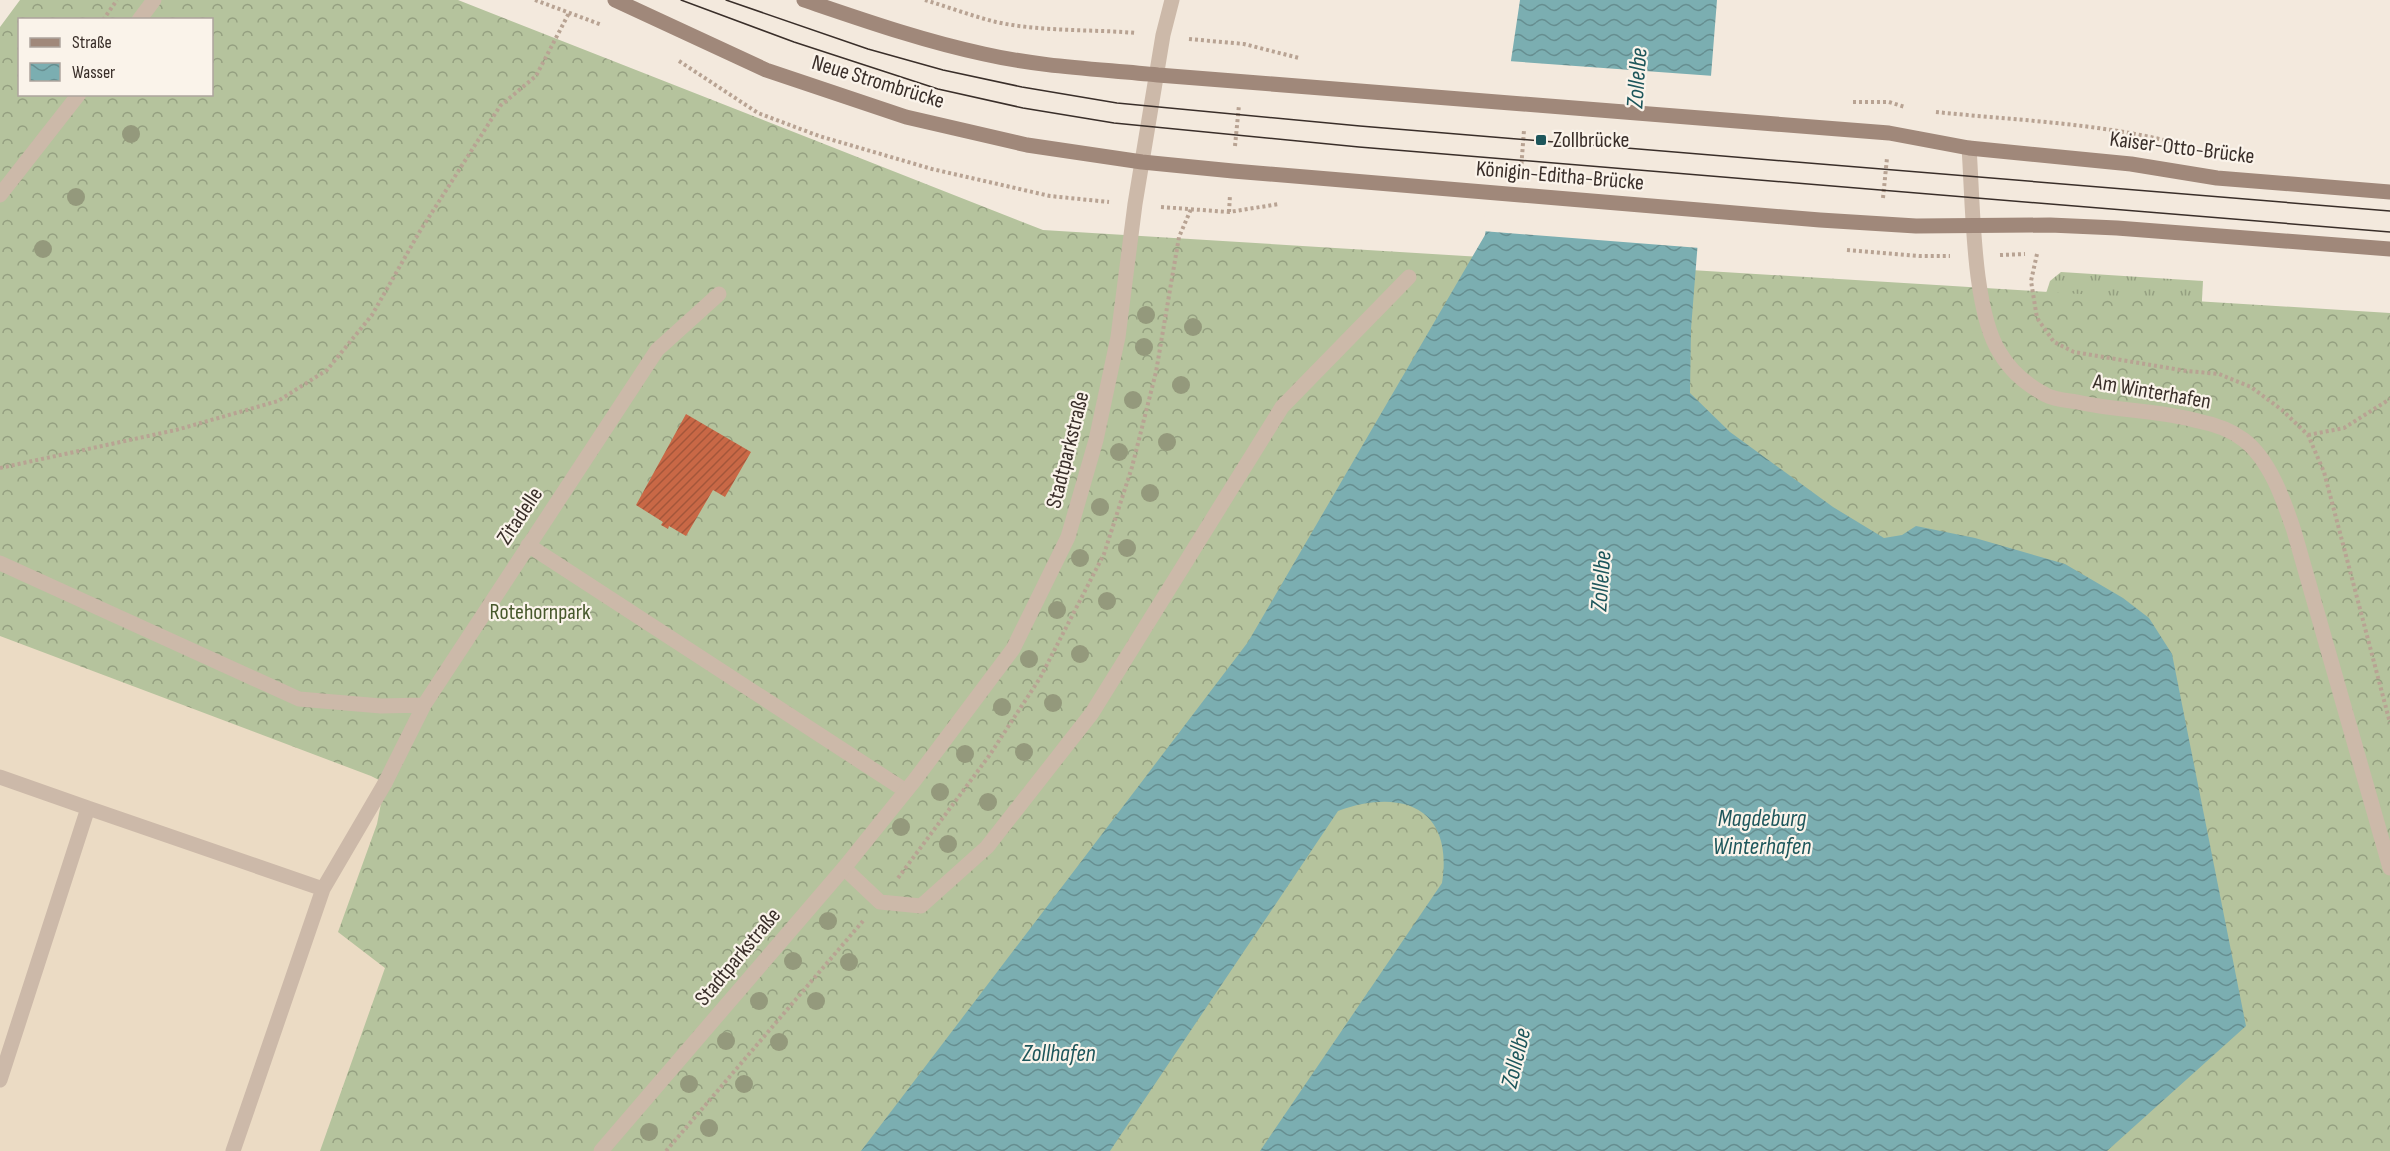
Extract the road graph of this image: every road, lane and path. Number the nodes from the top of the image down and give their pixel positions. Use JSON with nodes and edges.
{"nodes":[{"id":1,"x":117,"y":0,"type":"edge"},
{"id":2,"x":154,"y":0,"type":"edge"},
{"id":3,"x":535,"y":0,"type":"edge"},
{"id":4,"x":615,"y":0,"type":"edge"},
{"id":5,"x":804,"y":0,"type":"edge"},
{"id":6,"x":925,"y":0,"type":"edge"},
{"id":7,"x":1172,"y":0,"type":"edge"},
{"id":8,"x":104,"y":18,"type":"edge"},
{"id":9,"x":140,"y":18,"type":"edge"},
{"id":10,"x":1163,"y":35,"type":"junction"},
{"id":11,"x":1244,"y":44,"type":"junction"},
{"id":12,"x":1301,"y":58,"type":"dead end"},
{"id":13,"x":1158,"y":75,"type":"junction"},
{"id":14,"x":1241,"y":81,"type":"junction"},
{"id":15,"x":78,"y":96,"type":"edge"},
{"id":16,"x":1908,"y":108,"type":"dead end"},
{"id":17,"x":1929,"y":112,"type":"dead end"},
{"id":18,"x":1889,"y":133,"type":"junction"},
{"id":19,"x":2174,"y":142,"type":"dead end"},
{"id":20,"x":1969,"y":148,"type":"junction"},
{"id":21,"x":1142,"y":162,"type":"junction"},
{"id":22,"x":1233,"y":171,"type":"junction"},
{"id":23,"x":2390,"y":192,"type":"edge"},
{"id":24,"x":0,"y":195,"type":"edge"},
{"id":25,"x":1281,"y":203,"type":"dead end"},
{"id":26,"x":1191,"y":209,"type":"dead end"},
{"id":27,"x":1229,"y":212,"type":"junction"},
{"id":28,"x":1881,"y":223,"type":"junction"},
{"id":29,"x":1975,"y":225,"type":"junction"},
{"id":30,"x":2390,"y":249,"type":"edge"},
{"id":31,"x":2047,"y":254,"type":"dead end"},
{"id":32,"x":1977,"y":255,"type":"junction"},
{"id":33,"x":1409,"y":277,"type":"dead end"},
{"id":34,"x":719,"y":294,"type":"dead end"},
{"id":35,"x":2390,"y":399,"type":"edge"},
{"id":36,"x":2308,"y":435,"type":"dead end"},
{"id":37,"x":0,"y":468,"type":"edge"},
{"id":38,"x":528,"y":545,"type":"junction"},
{"id":39,"x":0,"y":563,"type":"edge"},
{"id":40,"x":424,"y":705,"type":"junction"},
{"id":41,"x":0,"y":777,"type":"edge"},
{"id":42,"x":906,"y":791,"type":"junction"},
{"id":43,"x":88,"y":808,"type":"junction"},
{"id":44,"x":844,"y":868,"type":"junction"},
{"id":45,"x":2390,"y":868,"type":"edge"},
{"id":46,"x":323,"y":890,"type":"junction"},
{"id":47,"x":869,"y":914,"type":"dead end"},
{"id":48,"x":0,"y":1080,"type":"edge"},
{"id":49,"x":233,"y":1151,"type":"edge"},
{"id":50,"x":601,"y":1151,"type":"edge"},
{"id":51,"x":666,"y":1151,"type":"edge"}],
"edges":[{"from":1,"to":8,"type":"path"},
{"from":2,"to":9,"type":"street"},
{"from":3,"to":37,"type":"path"},
{"from":4,"to":21,"type":"main road","name":"Neue Strombrücke"},
{"from":5,"to":13,"type":"main road"},
{"from":6,"to":10,"type":"path"},
{"from":7,"to":10,"type":"street"},
{"from":10,"to":11,"type":"path"},
{"from":10,"to":13,"type":"street"},
{"from":11,"to":12,"type":"path"},
{"from":11,"to":14,"type":"path"},
{"from":13,"to":14,"type":"main road"},
{"from":13,"to":21,"type":"street","name":"Stadtparkstraße"},
{"from":14,"to":18,"type":"main road"},
{"from":14,"to":22,"type":"path"},
{"from":15,"to":24,"type":"street"},
{"from":16,"to":18,"type":"path"},
{"from":17,"to":19,"type":"path"},
{"from":18,"to":20,"type":"main road"},
{"from":18,"to":28,"type":"path"},
{"from":20,"to":23,"type":"main road","name":"Kaiser-Otto-Brücke"},
{"from":20,"to":29,"type":"street","name":"Am Winterhafen"},
{"from":21,"to":22,"type":"main road","name":"Königin-Editha-Brücke"},
{"from":21,"to":42,"type":"street","name":"Stadtparkstraße"},
{"from":22,"to":27,"type":"path"},
{"from":22,"to":28,"type":"main road","name":"Königin-Editha-Brücke"},
{"from":25,"to":27,"type":"path"},
{"from":26,"to":27,"type":"path"},
{"from":28,"to":29,"type":"main road","name":"Königin-Editha-Brücke"},
{"from":28,"to":32,"type":"path"},
{"from":29,"to":30,"type":"main road"},
{"from":29,"to":32,"type":"street","name":"Am Winterhafen"},
{"from":31,"to":32,"type":"path"},
{"from":32,"to":45,"type":"street","name":"Am Winterhafen"},
{"from":33,"to":44,"type":"street"},
{"from":34,"to":38,"type":"street","name":"Zitadelle"},
{"from":35,"to":36,"type":"path"},
{"from":38,"to":40,"type":"street","name":"Zitadelle"},
{"from":38,"to":42,"type":"street"},
{"from":39,"to":40,"type":"street"},
{"from":40,"to":46,"type":"street","name":"Zitadelle"},
{"from":41,"to":43,"type":"street"},
{"from":42,"to":44,"type":"street","name":"Stadtparkstraße"},
{"from":43,"to":46,"type":"street"},
{"from":43,"to":48,"type":"street"},
{"from":44,"to":50,"type":"street","name":"Stadtparkstraße"},
{"from":46,"to":49,"type":"street","name":"Zitadelle"},
{"from":47,"to":51,"type":"path"}]}
